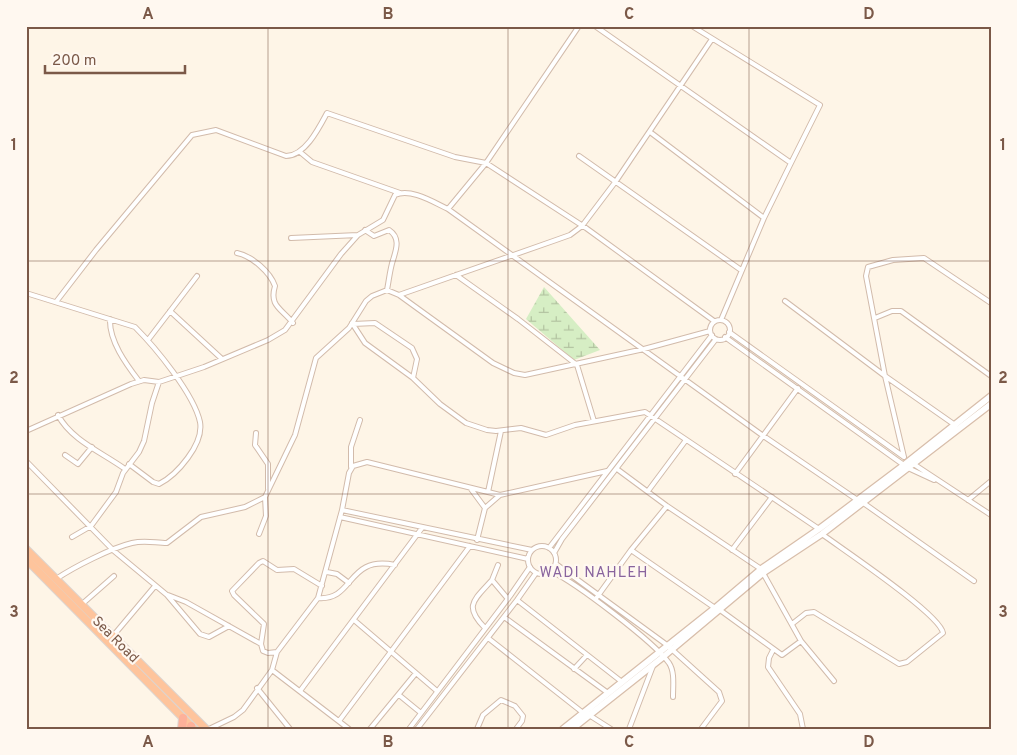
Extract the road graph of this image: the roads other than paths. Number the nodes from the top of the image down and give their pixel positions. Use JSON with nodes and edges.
{"nodes":[{"id":1,"x":579,"y":26,"type":"edge"},
{"id":2,"x":595,"y":26,"type":"edge"},
{"id":3,"x":692,"y":26,"type":"edge"},
{"id":4,"x":712,"y":39,"type":"junction"},
{"id":5,"x":680,"y":88,"type":"junction"},
{"id":6,"x":650,"y":132,"type":"junction"},
{"id":7,"x":300,"y":152,"type":"junction"},
{"id":8,"x":579,"y":156,"type":"dead end"},
{"id":9,"x":486,"y":163,"type":"junction"},
{"id":10,"x":791,"y":163,"type":"junction"},
{"id":11,"x":616,"y":181,"type":"junction"},
{"id":12,"x":400,"y":193,"type":"junction"},
{"id":13,"x":448,"y":209,"type":"junction"},
{"id":14,"x":764,"y":218,"type":"junction"},
{"id":15,"x":582,"y":226,"type":"junction"},
{"id":16,"x":365,"y":230,"type":"junction"},
{"id":17,"x":358,"y":235,"type":"junction"},
{"id":18,"x":291,"y":238,"type":"dead end"},
{"id":19,"x":237,"y":253,"type":"dead end"},
{"id":20,"x":510,"y":255,"type":"junction"},
{"id":21,"x":741,"y":270,"type":"junction"},
{"id":22,"x":456,"y":275,"type":"junction"},
{"id":23,"x":196,"y":276,"type":"dead end"},
{"id":24,"x":387,"y":290,"type":"junction"},
{"id":25,"x":26,"y":293,"type":"edge"},
{"id":26,"x":399,"y":295,"type":"junction"},
{"id":27,"x":785,"y":300,"type":"dead end"},
{"id":28,"x":56,"y":302,"type":"junction"},
{"id":29,"x":991,"y":303,"type":"edge"},
{"id":30,"x":170,"y":311,"type":"junction"},
{"id":31,"x":875,"y":318,"type":"junction"},
{"id":32,"x":110,"y":319,"type":"junction"},
{"id":33,"x":721,"y":320,"type":"junction"},
{"id":34,"x":714,"y":322,"type":"junction"},
{"id":35,"x":293,"y":323,"type":"junction"},
{"id":36,"x":353,"y":323,"type":"junction"},
{"id":37,"x":729,"y":332,"type":"junction"},
{"id":38,"x":711,"y":333,"type":"junction"},
{"id":39,"x":725,"y":337,"type":"junction"},
{"id":40,"x":716,"y":339,"type":"junction"},
{"id":41,"x":148,"y":340,"type":"junction"},
{"id":42,"x":644,"y":349,"type":"junction"},
{"id":43,"x":763,"y":358,"type":"junction"},
{"id":44,"x":222,"y":359,"type":"junction"},
{"id":45,"x":759,"y":362,"type":"junction"},
{"id":46,"x":577,"y":365,"type":"junction"},
{"id":47,"x":176,"y":376,"type":"junction"},
{"id":48,"x":679,"y":376,"type":"junction"},
{"id":49,"x":885,"y":376,"type":"junction"},
{"id":50,"x":991,"y":376,"type":"edge"},
{"id":51,"x":412,"y":378,"type":"junction"},
{"id":52,"x":685,"y":380,"type":"junction"},
{"id":53,"x":139,"y":381,"type":"junction"},
{"id":54,"x":159,"y":382,"type":"junction"},
{"id":55,"x":801,"y":384,"type":"junction"},
{"id":56,"x":797,"y":390,"type":"junction"},
{"id":57,"x":991,"y":396,"type":"edge"},
{"id":58,"x":991,"y":404,"type":"edge"},
{"id":59,"x":651,"y":414,"type":"junction"},
{"id":60,"x":58,"y":415,"type":"junction"},
{"id":61,"x":655,"y":418,"type":"junction"},
{"id":62,"x":360,"y":420,"type":"dead end"},
{"id":63,"x":594,"y":421,"type":"junction"},
{"id":64,"x":958,"y":427,"type":"junction"},
{"id":65,"x":26,"y":431,"type":"edge"},
{"id":66,"x":501,"y":431,"type":"junction"},
{"id":67,"x":256,"y":432,"type":"dead end"},
{"id":68,"x":762,"y":435,"type":"junction"},
{"id":69,"x":686,"y":440,"type":"junction"},
{"id":70,"x":92,"y":447,"type":"junction"},
{"id":71,"x":66,"y":455,"type":"dead end"},
{"id":72,"x":904,"y":456,"type":"junction"},
{"id":73,"x":26,"y":461,"type":"edge"},
{"id":74,"x":129,"y":464,"type":"junction"},
{"id":75,"x":909,"y":464,"type":"junction"},
{"id":76,"x":351,"y":467,"type":"junction"},
{"id":77,"x":125,"y":469,"type":"junction"},
{"id":78,"x":617,"y":469,"type":"junction"},
{"id":79,"x":607,"y":471,"type":"junction"},
{"id":80,"x":735,"y":474,"type":"junction"},
{"id":81,"x":991,"y":481,"type":"edge"},
{"id":82,"x":941,"y":483,"type":"junction"},
{"id":83,"x":471,"y":489,"type":"junction"},
{"id":84,"x":268,"y":491,"type":"junction"},
{"id":85,"x":648,"y":491,"type":"junction"},
{"id":86,"x":488,"y":492,"type":"junction"},
{"id":87,"x":500,"y":495,"type":"junction"},
{"id":88,"x":772,"y":496,"type":"junction"},
{"id":89,"x":265,"y":497,"type":"junction"},
{"id":90,"x":859,"y":500,"type":"junction"},
{"id":91,"x":968,"y":500,"type":"junction"},
{"id":92,"x":667,"y":506,"type":"junction"},
{"id":93,"x":485,"y":508,"type":"junction"},
{"id":94,"x":342,"y":510,"type":"junction"},
{"id":95,"x":991,"y":516,"type":"edge"},
{"id":96,"x":340,"y":517,"type":"junction"},
{"id":97,"x":91,"y":526,"type":"junction"},
{"id":98,"x":422,"y":528,"type":"junction"},
{"id":99,"x":820,"y":531,"type":"junction"},
{"id":100,"x":259,"y":534,"type":"dead end"},
{"id":101,"x":418,"y":534,"type":"junction"},
{"id":102,"x":72,"y":537,"type":"dead end"},
{"id":103,"x":477,"y":540,"type":"junction"},
{"id":104,"x":470,"y":546,"type":"junction"},
{"id":105,"x":549,"y":548,"type":"junction"},
{"id":106,"x":26,"y":549,"type":"edge"},
{"id":107,"x":532,"y":550,"type":"junction"},
{"id":108,"x":631,"y":550,"type":"junction"},
{"id":109,"x":732,"y":550,"type":"junction"},
{"id":110,"x":114,"y":551,"type":"junction"},
{"id":111,"x":554,"y":553,"type":"junction"},
{"id":112,"x":26,"y":559,"type":"edge"},
{"id":113,"x":528,"y":559,"type":"junction"},
{"id":114,"x":556,"y":564,"type":"junction"},
{"id":115,"x":395,"y":565,"type":"junction"},
{"id":116,"x":498,"y":565,"type":"dead end"},
{"id":117,"x":530,"y":567,"type":"junction"},
{"id":118,"x":551,"y":571,"type":"junction"},
{"id":119,"x":762,"y":571,"type":"junction"},
{"id":120,"x":326,"y":572,"type":"junction"},
{"id":121,"x":536,"y":573,"type":"junction"},
{"id":122,"x":114,"y":576,"type":"dead end"},
{"id":123,"x":492,"y":580,"type":"junction"},
{"id":124,"x":520,"y":581,"type":"junction"},
{"id":125,"x":974,"y":581,"type":"dead end"},
{"id":126,"x":53,"y":582,"type":"junction"},
{"id":127,"x":349,"y":583,"type":"junction"},
{"id":128,"x":155,"y":586,"type":"junction"},
{"id":129,"x":322,"y":586,"type":"junction"},
{"id":130,"x":527,"y":586,"type":"junction"},
{"id":131,"x":167,"y":595,"type":"junction"},
{"id":132,"x":598,"y":596,"type":"junction"},
{"id":133,"x":318,"y":598,"type":"junction"},
{"id":134,"x":508,"y":598,"type":"junction"},
{"id":135,"x":517,"y":600,"type":"junction"},
{"id":136,"x":594,"y":600,"type":"junction"},
{"id":137,"x":81,"y":605,"type":"junction"},
{"id":138,"x":718,"y":609,"type":"junction"},
{"id":139,"x":88,"y":611,"type":"junction"},
{"id":140,"x":504,"y":617,"type":"junction"},
{"id":141,"x":82,"y":618,"type":"junction"},
{"id":142,"x":354,"y":620,"type":"junction"},
{"id":143,"x":792,"y":624,"type":"junction"},
{"id":144,"x":229,"y":626,"type":"junction"},
{"id":145,"x":485,"y":628,"type":"junction"},
{"id":146,"x":113,"y":636,"type":"junction"},
{"id":147,"x":488,"y":638,"type":"junction"},
{"id":148,"x":802,"y":641,"type":"junction"},
{"id":149,"x":261,"y":644,"type":"junction"},
{"id":150,"x":669,"y":648,"type":"junction"},
{"id":151,"x":774,"y":650,"type":"junction"},
{"id":152,"x":277,"y":652,"type":"junction"},
{"id":153,"x":392,"y":652,"type":"junction"},
{"id":154,"x":587,"y":655,"type":"junction"},
{"id":155,"x":661,"y":655,"type":"junction"},
{"id":156,"x":654,"y":664,"type":"junction"},
{"id":157,"x":574,"y":669,"type":"junction"},
{"id":158,"x":272,"y":670,"type":"junction"},
{"id":159,"x":416,"y":673,"type":"junction"},
{"id":160,"x":834,"y":680,"type":"dead end"},
{"id":161,"x":622,"y":682,"type":"junction"},
{"id":162,"x":257,"y":688,"type":"junction"},
{"id":163,"x":300,"y":691,"type":"junction"},
{"id":164,"x":437,"y":691,"type":"junction"},
{"id":165,"x":608,"y":693,"type":"junction"},
{"id":166,"x":400,"y":695,"type":"junction"},
{"id":167,"x":173,"y":696,"type":"junction"},
{"id":168,"x":673,"y":697,"type":"dead end"},
{"id":169,"x":166,"y":702,"type":"junction"},
{"id":170,"x":582,"y":712,"type":"junction"},
{"id":171,"x":421,"y":713,"type":"junction"},
{"id":172,"x":589,"y":715,"type":"junction"},
{"id":173,"x":183,"y":718,"type":"junction"},
{"id":174,"x":340,"y":721,"type":"junction"},
{"id":175,"x":193,"y":726,"type":"edge"},
{"id":176,"x":182,"y":729,"type":"edge"},
{"id":177,"x":207,"y":729,"type":"edge"},
{"id":178,"x":290,"y":729,"type":"edge"},
{"id":179,"x":349,"y":729,"type":"edge"},
{"id":180,"x":370,"y":729,"type":"edge"},
{"id":181,"x":408,"y":729,"type":"edge"},
{"id":182,"x":417,"y":729,"type":"edge"},
{"id":183,"x":477,"y":729,"type":"edge"},
{"id":184,"x":516,"y":729,"type":"edge"},
{"id":185,"x":563,"y":729,"type":"edge"},
{"id":186,"x":572,"y":729,"type":"edge"},
{"id":187,"x":611,"y":729,"type":"edge"},
{"id":188,"x":629,"y":729,"type":"edge"},
{"id":189,"x":701,"y":729,"type":"edge"},
{"id":190,"x":803,"y":729,"type":"edge"}],
"edges":[{"from":1,"to":9,"type":"street"},
{"from":2,"to":5,"type":"street"},
{"from":3,"to":4,"type":"street"},
{"from":4,"to":5,"type":"street"},
{"from":4,"to":10,"type":"street"},
{"from":5,"to":6,"type":"street"},
{"from":5,"to":10,"type":"street"},
{"from":6,"to":11,"type":"street"},
{"from":6,"to":14,"type":"street"},
{"from":7,"to":9,"type":"street"},
{"from":7,"to":12,"type":"street"},
{"from":7,"to":28,"type":"street"},
{"from":8,"to":11,"type":"street"},
{"from":9,"to":13,"type":"street"},
{"from":9,"to":15,"type":"street"},
{"from":10,"to":14,"type":"street"},
{"from":11,"to":15,"type":"street"},
{"from":11,"to":21,"type":"street"},
{"from":12,"to":13,"type":"street"},
{"from":12,"to":16,"type":"street"},
{"from":13,"to":20,"type":"street"},
{"from":14,"to":21,"type":"street"},
{"from":15,"to":20,"type":"street"},
{"from":15,"to":34,"type":"street"},
{"from":16,"to":17,"type":"street"},
{"from":16,"to":24,"type":"street"},
{"from":17,"to":18,"type":"street"},
{"from":17,"to":35,"type":"street"},
{"from":19,"to":35,"type":"street"},
{"from":20,"to":22,"type":"street"},
{"from":20,"to":42,"type":"street"},
{"from":21,"to":33,"type":"street"},
{"from":22,"to":26,"type":"street"},
{"from":22,"to":46,"type":"street"},
{"from":23,"to":30,"type":"street"},
{"from":24,"to":26,"type":"street"},
{"from":24,"to":36,"type":"street"},
{"from":25,"to":28,"type":"street"},
{"from":26,"to":46,"type":"street"},
{"from":27,"to":49,"type":"street"},
{"from":28,"to":32,"type":"street"},
{"from":29,"to":31,"type":"street"},
{"from":30,"to":41,"type":"street"},
{"from":30,"to":44,"type":"street"},
{"from":31,"to":49,"type":"street"},
{"from":31,"to":50,"type":"street"},
{"from":32,"to":41,"type":"street"},
{"from":32,"to":53,"type":"street"},
{"from":33,"to":34,"type":"street"},
{"from":33,"to":37,"type":"street"},
{"from":34,"to":38,"type":"street"},
{"from":35,"to":44,"type":"street"},
{"from":36,"to":51,"type":"street"},
{"from":36,"to":51,"type":"street"},
{"from":36,"to":84,"type":"street"},
{"from":37,"to":39,"type":"street"},
{"from":37,"to":43,"type":"street"},
{"from":38,"to":40,"type":"street"},
{"from":38,"to":42,"type":"street"},
{"from":38,"to":48,"type":"street"},
{"from":39,"to":40,"type":"street"},
{"from":39,"to":45,"type":"street"},
{"from":40,"to":52,"type":"street"},
{"from":41,"to":47,"type":"street"},
{"from":42,"to":46,"type":"street"},
{"from":42,"to":48,"type":"street"},
{"from":43,"to":45,"type":"street"},
{"from":43,"to":55,"type":"street"},
{"from":44,"to":47,"type":"street"},
{"from":45,"to":56,"type":"street"},
{"from":46,"to":63,"type":"street"},
{"from":47,"to":54,"type":"street"},
{"from":47,"to":74,"type":"street"},
{"from":48,"to":52,"type":"street"},
{"from":48,"to":59,"type":"street"},
{"from":49,"to":64,"type":"street"},
{"from":49,"to":72,"type":"street"},
{"from":51,"to":66,"type":"street"},
{"from":52,"to":61,"type":"street"},
{"from":52,"to":68,"type":"street"},
{"from":53,"to":54,"type":"street"},
{"from":53,"to":60,"type":"street"},
{"from":54,"to":74,"type":"street"},
{"from":55,"to":56,"type":"street"},
{"from":55,"to":72,"type":"street"},
{"from":56,"to":68,"type":"street"},
{"from":56,"to":75,"type":"street"},
{"from":57,"to":64,"type":"main road"},
{"from":58,"to":64,"type":"main road"},
{"from":59,"to":61,"type":"street"},
{"from":59,"to":63,"type":"street"},
{"from":59,"to":79,"type":"street"},
{"from":60,"to":65,"type":"street"},
{"from":60,"to":70,"type":"street"},
{"from":61,"to":69,"type":"street"},
{"from":61,"to":78,"type":"street"},
{"from":62,"to":76,"type":"street"},
{"from":63,"to":66,"type":"street"},
{"from":64,"to":75,"type":"main road"},
{"from":66,"to":86,"type":"street"},
{"from":67,"to":84,"type":"street"},
{"from":68,"to":80,"type":"street"},
{"from":68,"to":90,"type":"street"},
{"from":69,"to":80,"type":"street"},
{"from":69,"to":85,"type":"street"},
{"from":70,"to":71,"type":"street"},
{"from":70,"to":77,"type":"street"},
{"from":72,"to":75,"type":"street"},
{"from":73,"to":97,"type":"street"},
{"from":74,"to":77,"type":"street"},
{"from":75,"to":82,"type":"street"},
{"from":75,"to":82,"type":"street"},
{"from":75,"to":90,"type":"main road"},
{"from":76,"to":83,"type":"street"},
{"from":76,"to":94,"type":"street"},
{"from":77,"to":97,"type":"street"},
{"from":78,"to":85,"type":"street"},
{"from":78,"to":111,"type":"street"},
{"from":79,"to":87,"type":"street"},
{"from":79,"to":105,"type":"street"},
{"from":80,"to":88,"type":"street"},
{"from":81,"to":91,"type":"street"},
{"from":82,"to":91,"type":"street"},
{"from":83,"to":86,"type":"street"},
{"from":83,"to":93,"type":"street"},
{"from":84,"to":89,"type":"street"},
{"from":85,"to":92,"type":"street"},
{"from":86,"to":87,"type":"street"},
{"from":87,"to":93,"type":"street"},
{"from":88,"to":99,"type":"street"},
{"from":88,"to":109,"type":"street"},
{"from":89,"to":100,"type":"street"},
{"from":89,"to":110,"type":"street"},
{"from":90,"to":99,"type":"main road"},
{"from":90,"to":125,"type":"street"},
{"from":91,"to":95,"type":"street"},
{"from":92,"to":108,"type":"street"},
{"from":92,"to":109,"type":"street"},
{"from":93,"to":103,"type":"street"},
{"from":94,"to":96,"type":"street"},
{"from":94,"to":98,"type":"street"},
{"from":96,"to":101,"type":"street"},
{"from":96,"to":120,"type":"street"},
{"from":97,"to":102,"type":"street"},
{"from":97,"to":110,"type":"street"},
{"from":98,"to":101,"type":"street"},
{"from":98,"to":103,"type":"street"},
{"from":99,"to":119,"type":"main road"},
{"from":99,"to":143,"type":"street"},
{"from":101,"to":104,"type":"street"},
{"from":101,"to":115,"type":"street"},
{"from":103,"to":107,"type":"street"},
{"from":104,"to":113,"type":"street"},
{"from":104,"to":153,"type":"street"},
{"from":105,"to":107,"type":"street"},
{"from":105,"to":111,"type":"street"},
{"from":106,"to":126,"type":"highway","name":"Sea Road"},
{"from":107,"to":113,"type":"street"},
{"from":108,"to":132,"type":"street"},
{"from":108,"to":138,"type":"street"},
{"from":109,"to":119,"type":"street"},
{"from":110,"to":126,"type":"street"},
{"from":110,"to":128,"type":"street"},
{"from":111,"to":114,"type":"street"},
{"from":112,"to":126,"type":"highway","name":"Sea Road"},
{"from":113,"to":117,"type":"street"},
{"from":114,"to":118,"type":"street"},
{"from":114,"to":132,"type":"street"},
{"from":115,"to":127,"type":"street"},
{"from":115,"to":142,"type":"street"},
{"from":116,"to":123,"type":"street"},
{"from":117,"to":121,"type":"street"},
{"from":117,"to":124,"type":"street"},
{"from":118,"to":121,"type":"street"},
{"from":118,"to":136,"type":"street"},
{"from":119,"to":138,"type":"main road"},
{"from":119,"to":143,"type":"street"},
{"from":120,"to":127,"type":"street"},
{"from":120,"to":129,"type":"street"},
{"from":121,"to":130,"type":"street"},
{"from":122,"to":137,"type":"street"},
{"from":123,"to":134,"type":"street"},
{"from":123,"to":145,"type":"street"},
{"from":124,"to":130,"type":"street"},
{"from":124,"to":134,"type":"street"},
{"from":126,"to":137,"type":"highway","name":"Sea Road"},
{"from":126,"to":141,"type":"highway","name":"Sea Road"},
{"from":127,"to":133,"type":"street"},
{"from":128,"to":131,"type":"street"},
{"from":128,"to":146,"type":"street"},
{"from":129,"to":133,"type":"street"},
{"from":129,"to":149,"type":"street"},
{"from":130,"to":135,"type":"street"},
{"from":131,"to":144,"type":"street"},
{"from":131,"to":144,"type":"street"},
{"from":132,"to":136,"type":"street"},
{"from":132,"to":150,"type":"street"},
{"from":133,"to":152,"type":"street"},
{"from":134,"to":145,"type":"street"},
{"from":135,"to":140,"type":"street"},
{"from":135,"to":154,"type":"street"},
{"from":136,"to":155,"type":"street"},
{"from":137,"to":139,"type":"highway","name":"Sea Road"},
{"from":138,"to":150,"type":"main road"},
{"from":138,"to":151,"type":"street"},
{"from":139,"to":141,"type":"highway"},
{"from":139,"to":146,"type":"highway","name":"Sea Road"},
{"from":140,"to":147,"type":"street"},
{"from":140,"to":157,"type":"street"},
{"from":141,"to":169,"type":"highway","name":"Sea Road"},
{"from":142,"to":153,"type":"street"},
{"from":142,"to":163,"type":"street"},
{"from":143,"to":148,"type":"street"},
{"from":144,"to":149,"type":"street"},
{"from":145,"to":164,"type":"street"},
{"from":146,"to":167,"type":"highway","name":"Sea Road"},
{"from":147,"to":170,"type":"street"},
{"from":147,"to":182,"type":"street"},
{"from":148,"to":151,"type":"street"},
{"from":148,"to":160,"type":"street"},
{"from":149,"to":152,"type":"street"},
{"from":150,"to":155,"type":"main road"},
{"from":150,"to":189,"type":"street"},
{"from":151,"to":190,"type":"street"},
{"from":152,"to":158,"type":"street"},
{"from":153,"to":159,"type":"street"},
{"from":153,"to":174,"type":"street"},
{"from":154,"to":157,"type":"street"},
{"from":154,"to":161,"type":"street"},
{"from":155,"to":156,"type":"main road"},
{"from":155,"to":161,"type":"main road"},
{"from":155,"to":168,"type":"street"},
{"from":156,"to":172,"type":"main road"},
{"from":156,"to":188,"type":"street"},
{"from":157,"to":165,"type":"street"},
{"from":158,"to":162,"type":"street"},
{"from":158,"to":163,"type":"street"},
{"from":159,"to":164,"type":"street"},
{"from":159,"to":166,"type":"street"},
{"from":161,"to":165,"type":"main road"},
{"from":162,"to":177,"type":"street"},
{"from":162,"to":178,"type":"street"},
{"from":163,"to":174,"type":"street"},
{"from":164,"to":171,"type":"street"},
{"from":165,"to":170,"type":"main road"},
{"from":166,"to":171,"type":"street"},
{"from":166,"to":180,"type":"street"},
{"from":167,"to":169,"type":"highway"},
{"from":167,"to":175,"type":"highway","name":"Sea Road"},
{"from":169,"to":173,"type":"highway","name":"Sea Road"},
{"from":170,"to":185,"type":"main road"},
{"from":171,"to":181,"type":"street"},
{"from":172,"to":186,"type":"main road"},
{"from":172,"to":187,"type":"street"},
{"from":173,"to":175,"type":"highway","name":"Sea Road"},
{"from":173,"to":176,"type":"highway"},
{"from":174,"to":179,"type":"street"},
{"from":175,"to":177,"type":"highway","name":"Sea Road"},
{"from":183,"to":184,"type":"street"}]}
